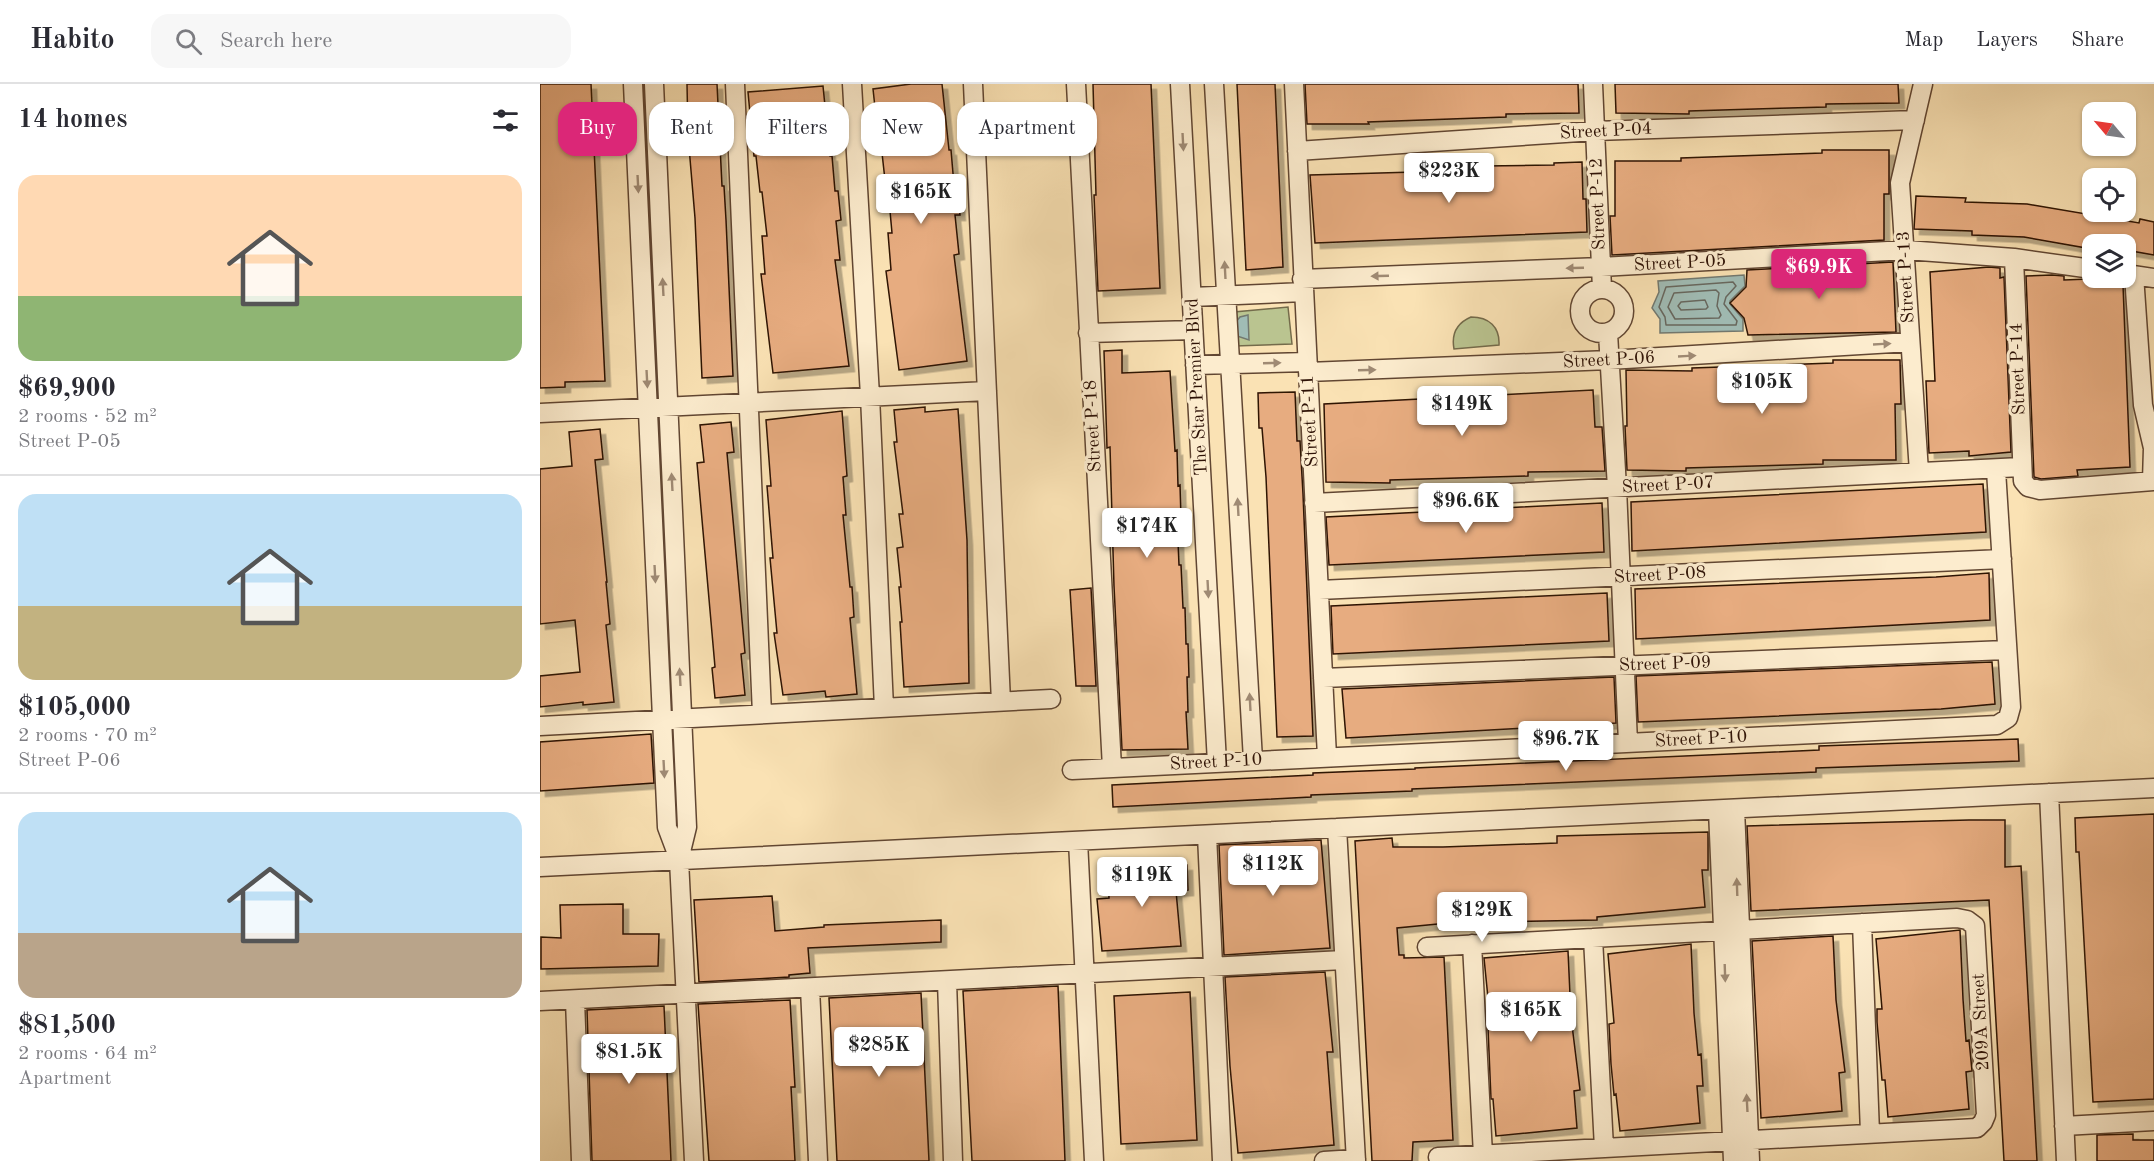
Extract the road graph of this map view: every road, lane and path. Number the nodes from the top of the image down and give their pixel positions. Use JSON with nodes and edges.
{"nodes":[{"id":1,"x":633,"y":84,"type":"edge"},
{"id":2,"x":654,"y":84,"type":"edge"},
{"id":3,"x":735,"y":84,"type":"edge"},
{"id":4,"x":852,"y":84,"type":"edge"},
{"id":5,"x":973,"y":84,"type":"edge"},
{"id":6,"x":1076,"y":84,"type":"edge"},
{"id":7,"x":1180,"y":84,"type":"edge"},
{"id":8,"x":1214,"y":84,"type":"edge"},
{"id":9,"x":1294,"y":84,"type":"edge"},
{"id":10,"x":1593,"y":84,"type":"edge"},
{"id":11,"x":1923,"y":84,"type":"edge"},
{"id":12,"x":1915,"y":120,"type":"junction"},
{"id":13,"x":1595,"y":131,"type":"junction"},
{"id":14,"x":1297,"y":151,"type":"junction"},
{"id":15,"x":1905,"y":250,"type":"junction"},
{"id":16,"x":2014,"y":258,"type":"junction"},
{"id":17,"x":1601,"y":267,"type":"junction"},
{"id":18,"x":2082,"y":268,"type":"edge"},
{"id":19,"x":2136,"y":276,"type":"edge"},
{"id":20,"x":2154,"y":278,"type":"edge"},
{"id":21,"x":1303,"y":286,"type":"junction"},
{"id":22,"x":2131,"y":288,"type":"edge"},
{"id":23,"x":1602,"y":289,"type":"junction"},
{"id":24,"x":1226,"y":295,"type":"junction"},
{"id":25,"x":1192,"y":297,"type":"junction"},
{"id":26,"x":1193,"y":330,"type":"junction"},
{"id":27,"x":1088,"y":333,"type":"junction"},
{"id":28,"x":1608,"y":333,"type":"junction"},
{"id":29,"x":1910,"y":342,"type":"junction"},
{"id":30,"x":1609,"y":360,"type":"junction"},
{"id":31,"x":1230,"y":364,"type":"junction"},
{"id":32,"x":1196,"y":365,"type":"junction"},
{"id":33,"x":1308,"y":367,"type":"junction"},
{"id":34,"x":987,"y":391,"type":"junction"},
{"id":35,"x":870,"y":396,"type":"junction"},
{"id":36,"x":749,"y":402,"type":"junction"},
{"id":37,"x":668,"y":406,"type":"junction"},
{"id":38,"x":648,"y":408,"type":"junction"},
{"id":39,"x":540,"y":413,"type":"edge"},
{"id":40,"x":2153,"y":447,"type":"edge"},
{"id":41,"x":1996,"y":470,"type":"junction"},
{"id":42,"x":1919,"y":472,"type":"junction"},
{"id":43,"x":2022,"y":474,"type":"junction"},
{"id":44,"x":2153,"y":481,"type":"edge"},
{"id":45,"x":1617,"y":488,"type":"junction"},
{"id":46,"x":1314,"y":503,"type":"junction"},
{"id":47,"x":2002,"y":559,"type":"junction"},
{"id":48,"x":1620,"y":577,"type":"junction"},
{"id":49,"x":1319,"y":590,"type":"junction"},
{"id":50,"x":2006,"y":650,"type":"junction"},
{"id":51,"x":1624,"y":666,"type":"junction"},
{"id":52,"x":1323,"y":678,"type":"junction"},
{"id":53,"x":1051,"y":699,"type":"dead end"},
{"id":54,"x":1001,"y":702,"type":"junction"},
{"id":55,"x":884,"y":708,"type":"junction"},
{"id":56,"x":762,"y":714,"type":"junction"},
{"id":57,"x":682,"y":719,"type":"junction"},
{"id":58,"x":662,"y":720,"type":"junction"},
{"id":59,"x":540,"y":726,"type":"edge"},
{"id":60,"x":1628,"y":743,"type":"junction"},
{"id":61,"x":1327,"y":758,"type":"junction"},
{"id":62,"x":1253,"y":760,"type":"junction"},
{"id":63,"x":1218,"y":763,"type":"junction"},
{"id":64,"x":1112,"y":768,"type":"junction"},
{"id":65,"x":1072,"y":770,"type":"dead end"},
{"id":66,"x":2154,"y":788,"type":"edge"},
{"id":67,"x":2049,"y":793,"type":"junction"},
{"id":68,"x":1726,"y":809,"type":"junction"},
{"id":69,"x":1337,"y":828,"type":"junction"},
{"id":70,"x":1207,"y":834,"type":"junction"},
{"id":71,"x":1078,"y":841,"type":"junction"},
{"id":72,"x":679,"y":860,"type":"junction"},
{"id":73,"x":540,"y":867,"type":"edge"},
{"id":74,"x":1862,"y":923,"type":"junction"},
{"id":75,"x":1731,"y":930,"type":"junction"},
{"id":76,"x":1593,"y":938,"type":"junction"},
{"id":77,"x":1472,"y":944,"type":"junction"},
{"id":78,"x":1427,"y":947,"type":"dead end"},
{"id":79,"x":1344,"y":960,"type":"junction"},
{"id":80,"x":1213,"y":967,"type":"junction"},
{"id":81,"x":1084,"y":974,"type":"junction"},
{"id":82,"x":947,"y":981,"type":"junction"},
{"id":83,"x":810,"y":988,"type":"junction"},
{"id":84,"x":686,"y":994,"type":"junction"},
{"id":85,"x":575,"y":999,"type":"junction"},
{"id":86,"x":540,"y":1001,"type":"edge"},
{"id":87,"x":2154,"y":1121,"type":"edge"},
{"id":88,"x":2064,"y":1126,"type":"junction"},
{"id":89,"x":1870,"y":1133,"type":"junction"},
{"id":90,"x":1740,"y":1140,"type":"junction"},
{"id":91,"x":1604,"y":1148,"type":"junction"},
{"id":92,"x":1483,"y":1155,"type":"junction"},
{"id":93,"x":1438,"y":1157,"type":"dead end"},
{"id":94,"x":1356,"y":1160,"type":"edge"},
{"id":95,"x":581,"y":1161,"type":"edge"},
{"id":96,"x":694,"y":1161,"type":"edge"},
{"id":97,"x":818,"y":1161,"type":"edge"},
{"id":98,"x":952,"y":1161,"type":"edge"},
{"id":99,"x":1094,"y":1161,"type":"edge"},
{"id":100,"x":1222,"y":1161,"type":"edge"},
{"id":101,"x":1324,"y":1161,"type":"edge"},
{"id":102,"x":1733,"y":1161,"type":"edge"},
{"id":103,"x":1750,"y":1161,"type":"edge"},
{"id":104,"x":2066,"y":1161,"type":"edge"}],
"edges":[{"from":1,"to":38,"type":"street","one_way":true},
{"from":37,"to":2,"type":"street","one_way":true},
{"from":3,"to":36,"type":"street"},
{"from":4,"to":35,"type":"street"},
{"from":5,"to":34,"type":"street"},
{"from":6,"to":27,"type":"street","name":"Street P-18"},
{"from":7,"to":25,"type":"street","name":"The Star Premier Blvd","one_way":true},
{"from":24,"to":8,"type":"street","name":"The Star Premier Blvd","one_way":true},
{"from":9,"to":14,"type":"street","name":"Street P-11"},
{"from":10,"to":13,"type":"street","name":"Street P-12"},
{"from":11,"to":12,"type":"street","name":"Street P-13"},
{"from":12,"to":13,"type":"street","name":"Street P-04"},
{"from":12,"to":15,"type":"street","name":"Street P-13"},
{"from":13,"to":14,"type":"street","name":"Street P-04"},
{"from":13,"to":17,"type":"street","name":"Street P-12"},
{"from":14,"to":21,"type":"street","name":"Street P-11"},
{"from":15,"to":16,"type":"street","name":"Street P-05"},
{"from":15,"to":17,"type":"street","name":"Street P-05"},
{"from":15,"to":29,"type":"street","name":"Street P-13"},
{"from":16,"to":18,"type":"street","name":"Street P-05"},
{"from":16,"to":43,"type":"street","name":"Street P-14"},
{"from":17,"to":21,"type":"street","name":"Street P-05","one_way":true},
{"from":17,"to":23,"type":"street","name":"Street P-12"},
{"from":19,"to":20,"type":"street"},
{"from":21,"to":24,"type":"street","name":"Street P-05"},
{"from":21,"to":33,"type":"street","name":"Street P-11"},
{"from":22,"to":40,"type":"street"},
{"from":23,"to":28,"type":"street"},
{"from":23,"to":28,"type":"street"},
{"from":24,"to":25,"type":"street","name":"Street P-05"},
{"from":24,"to":31,"type":"street","name":"The Star Premier Blvd"},
{"from":25,"to":26,"type":"street","name":"The Star Premier Blvd"},
{"from":26,"to":27,"type":"street"},
{"from":26,"to":32,"type":"street","name":"The Star Premier Blvd"},
{"from":27,"to":64,"type":"street","name":"Street P-18"},
{"from":28,"to":30,"type":"street"},
{"from":30,"to":29,"type":"street","name":"Street P-06","one_way":true},
{"from":29,"to":42,"type":"street","name":"Street P-13"},
{"from":33,"to":30,"type":"street","name":"Street P-06","one_way":true},
{"from":30,"to":45,"type":"street"},
{"from":31,"to":32,"type":"street","name":"Street P-06"},
{"from":31,"to":33,"type":"street","name":"Street P-06","one_way":true},
{"from":62,"to":31,"type":"street","name":"The Star Premier Blvd","one_way":true},
{"from":32,"to":63,"type":"street","name":"The Star Premier Blvd","one_way":true},
{"from":33,"to":46,"type":"street","name":"Street P-11"},
{"from":34,"to":35,"type":"street"},
{"from":34,"to":54,"type":"street"},
{"from":35,"to":36,"type":"street"},
{"from":35,"to":55,"type":"street"},
{"from":36,"to":37,"type":"street"},
{"from":36,"to":56,"type":"street"},
{"from":37,"to":38,"type":"street"},
{"from":57,"to":37,"type":"street","one_way":true},
{"from":38,"to":39,"type":"street"},
{"from":38,"to":58,"type":"street","one_way":true},
{"from":40,"to":44,"type":"street"},
{"from":41,"to":42,"type":"street","name":"Street P-07"},
{"from":41,"to":43,"type":"street","name":"Street P-07"},
{"from":41,"to":47,"type":"street","name":"Street P-10"},
{"from":42,"to":45,"type":"street","name":"Street P-07"},
{"from":43,"to":44,"type":"street"},
{"from":45,"to":46,"type":"street","name":"Street P-07"},
{"from":45,"to":48,"type":"street"},
{"from":46,"to":49,"type":"street","name":"Street P-11"},
{"from":47,"to":48,"type":"street","name":"Street P-08"},
{"from":47,"to":50,"type":"street","name":"Street P-10"},
{"from":48,"to":49,"type":"street","name":"Street P-08"},
{"from":48,"to":51,"type":"street"},
{"from":49,"to":52,"type":"street","name":"Street P-11"},
{"from":50,"to":51,"type":"street","name":"Street P-09"},
{"from":50,"to":60,"type":"street","name":"Street P-10"},
{"from":51,"to":52,"type":"street","name":"Street P-09"},
{"from":51,"to":60,"type":"street"},
{"from":52,"to":61,"type":"street","name":"Street P-11"},
{"from":53,"to":54,"type":"street"},
{"from":54,"to":55,"type":"street"},
{"from":55,"to":56,"type":"street"},
{"from":56,"to":57,"type":"street"},
{"from":57,"to":58,"type":"street"},
{"from":57,"to":72,"type":"street"},
{"from":58,"to":59,"type":"street"},
{"from":58,"to":72,"type":"street","one_way":true},
{"from":60,"to":61,"type":"street","name":"Street P-10"},
{"from":61,"to":62,"type":"street","name":"Street P-10"},
{"from":62,"to":63,"type":"street","name":"Street P-10"},
{"from":63,"to":64,"type":"street","name":"Street P-10"},
{"from":64,"to":65,"type":"street","name":"Street P-10"},
{"from":66,"to":67,"type":"street"},
{"from":67,"to":68,"type":"street"},
{"from":67,"to":88,"type":"street"},
{"from":68,"to":69,"type":"street"},
{"from":68,"to":75,"type":"street"},
{"from":69,"to":70,"type":"street"},
{"from":69,"to":79,"type":"street"},
{"from":70,"to":71,"type":"street"},
{"from":70,"to":80,"type":"street"},
{"from":71,"to":72,"type":"street"},
{"from":71,"to":81,"type":"street"},
{"from":72,"to":73,"type":"street"},
{"from":72,"to":84,"type":"street"},
{"from":74,"to":75,"type":"street","name":"209A Street"},
{"from":74,"to":89,"type":"street"},
{"from":74,"to":89,"type":"street","name":"209A Street"},
{"from":75,"to":76,"type":"street","name":"209A Street"},
{"from":75,"to":90,"type":"street"},
{"from":76,"to":77,"type":"street","name":"209A Street"},
{"from":76,"to":91,"type":"street"},
{"from":77,"to":78,"type":"street","name":"209A Street"},
{"from":77,"to":92,"type":"street"},
{"from":79,"to":80,"type":"street"},
{"from":79,"to":94,"type":"street"},
{"from":80,"to":81,"type":"street"},
{"from":80,"to":100,"type":"street"},
{"from":81,"to":82,"type":"street"},
{"from":81,"to":99,"type":"street"},
{"from":82,"to":83,"type":"street"},
{"from":82,"to":98,"type":"street"},
{"from":83,"to":84,"type":"street"},
{"from":83,"to":97,"type":"street"},
{"from":84,"to":85,"type":"street"},
{"from":84,"to":96,"type":"street"},
{"from":85,"to":86,"type":"street"},
{"from":85,"to":95,"type":"street"},
{"from":87,"to":88,"type":"street"},
{"from":88,"to":104,"type":"street"},
{"from":89,"to":90,"type":"street","name":"209A Street"},
{"from":90,"to":91,"type":"street","name":"209A Street"},
{"from":90,"to":102,"type":"street"},
{"from":90,"to":103,"type":"street"},
{"from":91,"to":92,"type":"street","name":"209A Street"},
{"from":92,"to":93,"type":"street","name":"209A Street"},
{"from":94,"to":101,"type":"street"}]}
